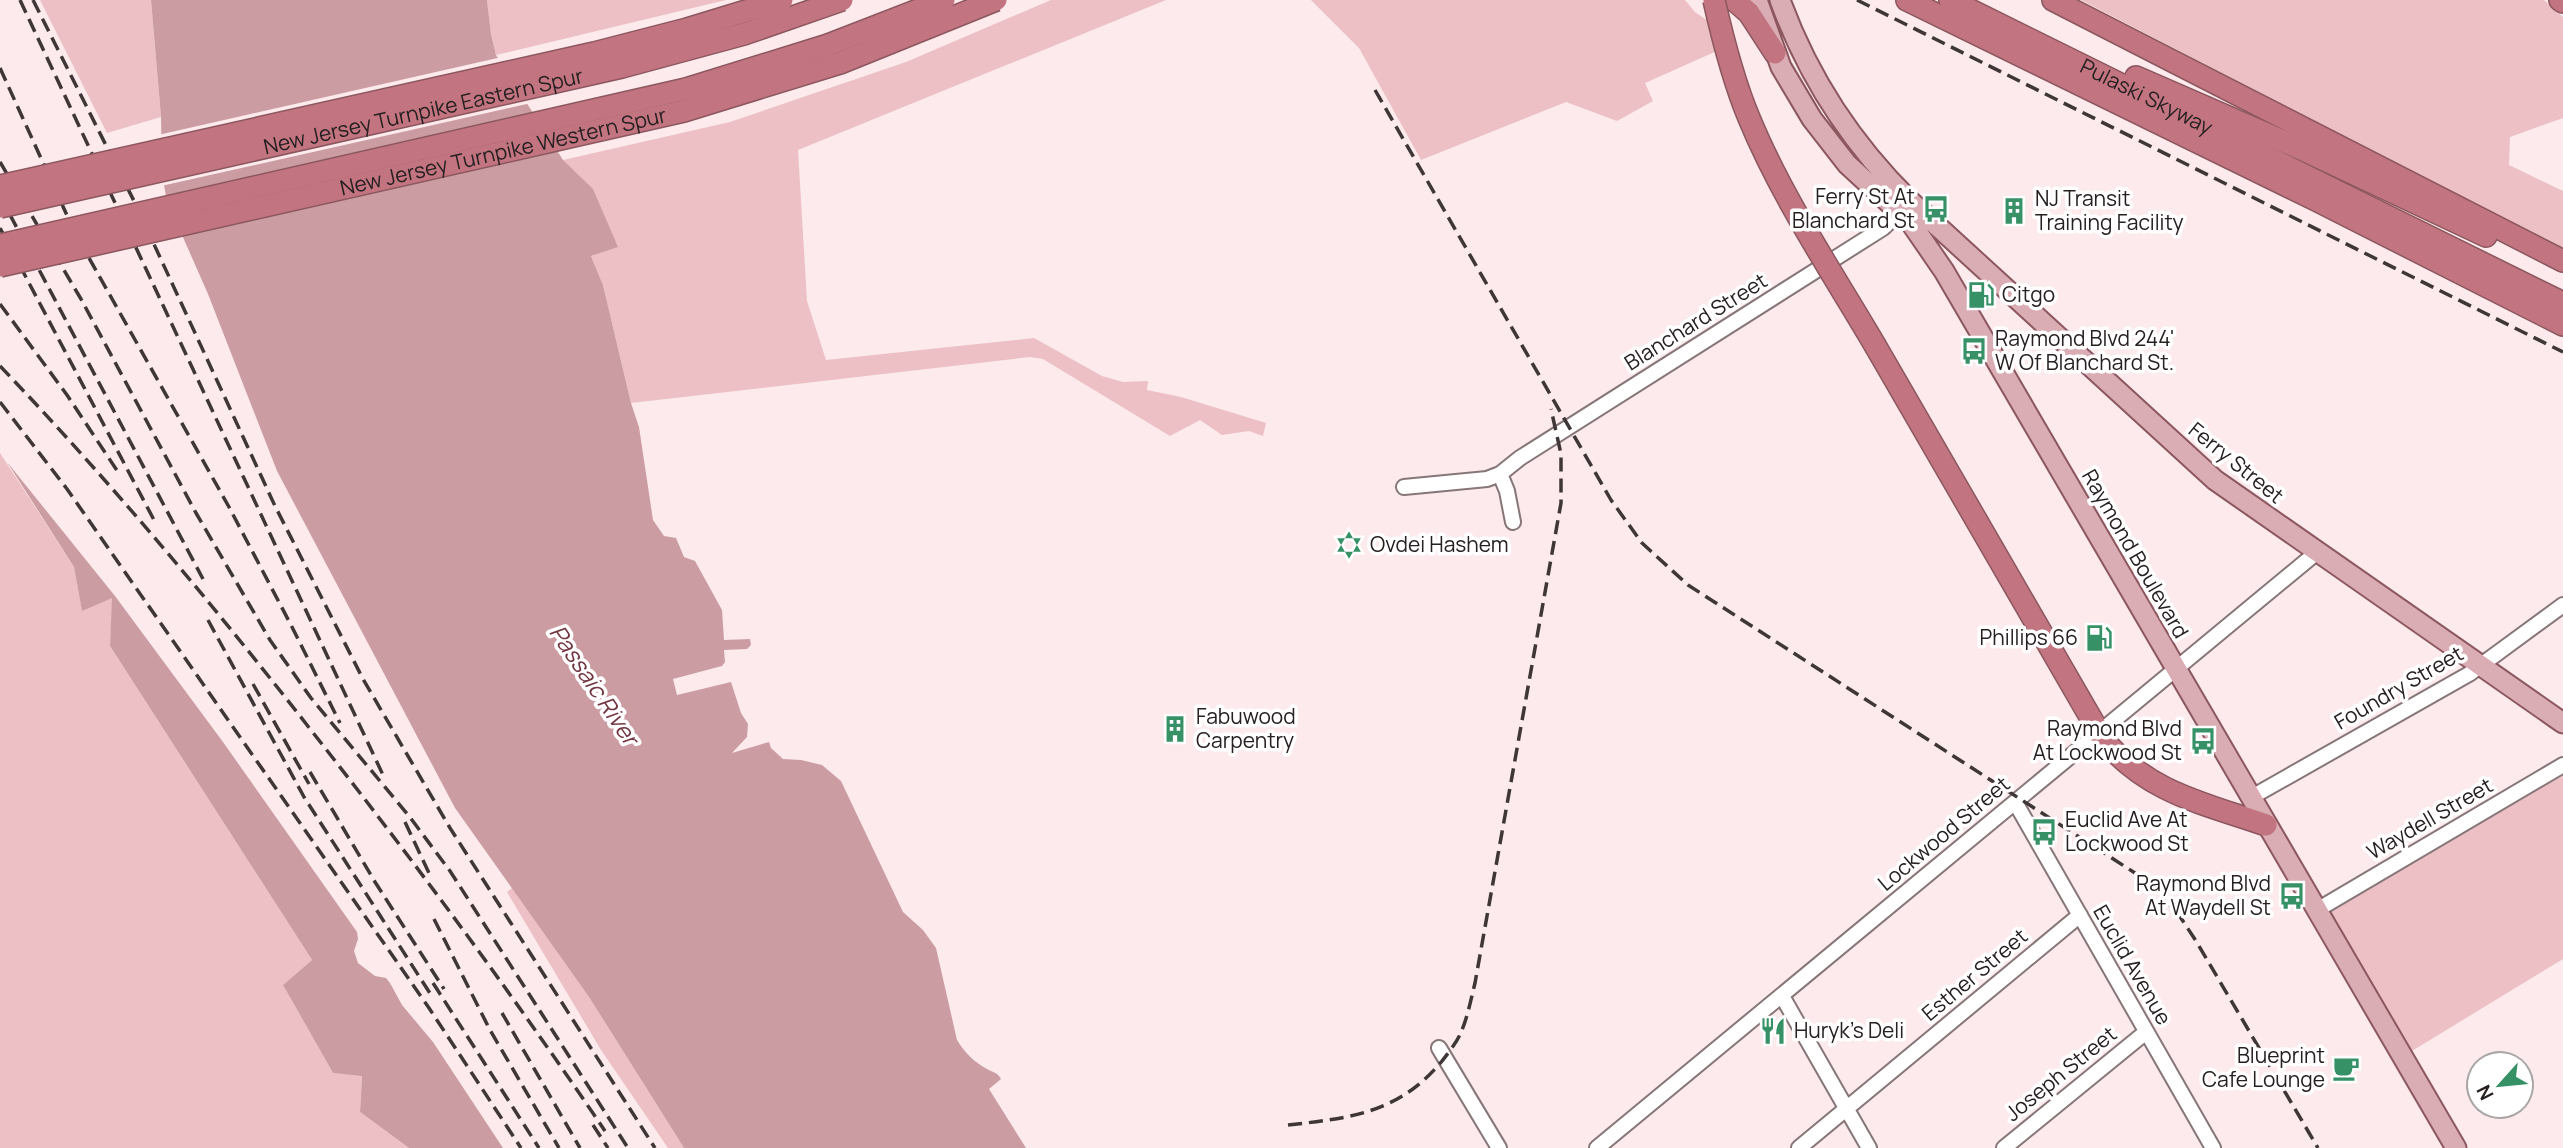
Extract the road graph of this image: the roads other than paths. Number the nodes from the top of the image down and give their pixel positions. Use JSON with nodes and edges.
{"nodes":[{"id":1,"x":782,"y":0,"type":"edge"},
{"id":2,"x":842,"y":0,"type":"edge"},
{"id":3,"x":944,"y":0,"type":"edge"},
{"id":4,"x":996,"y":0,"type":"edge"},
{"id":5,"x":1714,"y":0,"type":"edge"},
{"id":6,"x":1734,"y":0,"type":"edge"},
{"id":7,"x":1757,"y":0,"type":"edge"},
{"id":8,"x":1780,"y":0,"type":"edge"},
{"id":9,"x":1907,"y":0,"type":"edge"},
{"id":10,"x":1950,"y":0,"type":"edge"},
{"id":11,"x":1978,"y":0,"type":"edge"},
{"id":12,"x":2060,"y":2,"type":"edge"},
{"id":13,"x":1775,"y":53,"type":"junction"},
{"id":14,"x":2298,"y":159,"type":"junction"},
{"id":15,"x":0,"y":186,"type":"edge"},
{"id":16,"x":2343,"y":194,"type":"junction"},
{"id":17,"x":0,"y":207,"type":"edge"},
{"id":18,"x":1905,"y":207,"type":"junction"},
{"id":19,"x":0,"y":245,"type":"edge"},
{"id":20,"x":2563,"y":261,"type":"edge"},
{"id":21,"x":0,"y":266,"type":"edge"},
{"id":22,"x":2563,"y":272,"type":"edge"},
{"id":23,"x":2563,"y":287,"type":"edge"},
{"id":24,"x":2563,"y":303,"type":"edge"},
{"id":25,"x":2563,"y":316,"type":"edge"},
{"id":26,"x":2563,"y":325,"type":"edge"},
{"id":27,"x":1500,"y":474,"type":"junction"},
{"id":28,"x":1404,"y":488,"type":"dead end"},
{"id":29,"x":1513,"y":522,"type":"dead end"},
{"id":30,"x":2316,"y":552,"type":"junction"},
{"id":31,"x":2563,"y":605,"type":"edge"},
{"id":32,"x":2480,"y":666,"type":"junction"},
{"id":33,"x":2176,"y":670,"type":"junction"},
{"id":34,"x":2563,"y":723,"type":"edge"},
{"id":35,"x":2099,"y":733,"type":"junction"},
{"id":36,"x":2563,"y":765,"type":"edge"},
{"id":37,"x":2250,"y":798,"type":"junction"},
{"id":38,"x":2015,"y":802,"type":"junction"},
{"id":39,"x":2266,"y":825,"type":"junction"},
{"id":40,"x":2317,"y":909,"type":"junction"},
{"id":41,"x":2080,"y":915,"type":"junction"},
{"id":42,"x":1782,"y":996,"type":"junction"},
{"id":43,"x":2146,"y":1032,"type":"junction"},
{"id":44,"x":1439,"y":1048,"type":"dead end"},
{"id":45,"x":1845,"y":1109,"type":"junction"},
{"id":46,"x":1499,"y":1148,"type":"edge"},
{"id":47,"x":1597,"y":1148,"type":"edge"},
{"id":48,"x":1799,"y":1148,"type":"edge"},
{"id":49,"x":1869,"y":1148,"type":"edge"},
{"id":50,"x":2004,"y":1148,"type":"edge"},
{"id":51,"x":2213,"y":1148,"type":"edge"},
{"id":52,"x":2456,"y":1148,"type":"edge"}],
"edges":[{"from":1,"to":15,"type":"highway","name":"New Jersey Turnpike Eastern Spur","bridge":true},
{"from":2,"to":17,"type":"highway","name":"New Jersey Turnpike Eastern Spur","bridge":true},
{"from":3,"to":19,"type":"highway","name":"New Jersey Turnpike Western Spur","bridge":true},
{"from":4,"to":21,"type":"highway","name":"New Jersey Turnpike Western Spur","bridge":true},
{"from":5,"to":35,"type":"highway","bridge":true},
{"from":6,"to":13,"type":"highway"},
{"from":7,"to":13,"type":"main road","name":"Raymond Boulevard"},
{"from":8,"to":18,"type":"main road","name":"Raymond Boulevard"},
{"from":9,"to":26,"type":"highway"},
{"from":10,"to":14,"type":"highway","name":"Pulaski Skyway"},
{"from":11,"to":14,"type":"highway","name":"Pulaski Skyway"},
{"from":12,"to":20,"type":"highway"},
{"from":13,"to":18,"type":"main road","name":"Raymond Boulevard"},
{"from":14,"to":16,"type":"highway","name":"Pulaski Skyway"},
{"from":14,"to":22,"type":"highway"},
{"from":14,"to":23,"type":"highway"},
{"from":16,"to":24,"type":"highway"},
{"from":16,"to":25,"type":"highway"},
{"from":18,"to":27,"type":"street","name":"Blanchard Street"},
{"from":18,"to":30,"type":"main road","name":"Ferry Street"},
{"from":18,"to":33,"type":"main road","name":"Raymond Boulevard"},
{"from":27,"to":28,"type":"street","name":"Blanchard Street"},
{"from":27,"to":29,"type":"street"},
{"from":30,"to":32,"type":"main road","name":"Ferry Street"},
{"from":30,"to":33,"type":"street","name":"Lockwood Street"},
{"from":31,"to":32,"type":"street","name":"Foundry Street"},
{"from":32,"to":34,"type":"main road","name":"Ferry Street"},
{"from":32,"to":37,"type":"street","name":"Foundry Street"},
{"from":33,"to":35,"type":"street","name":"Lockwood Street"},
{"from":33,"to":37,"type":"main road","name":"Raymond Boulevard"},
{"from":35,"to":38,"type":"street","name":"Lockwood Street"},
{"from":35,"to":39,"type":"highway"},
{"from":36,"to":40,"type":"street","name":"Waydell Street"},
{"from":37,"to":39,"type":"main road","name":"Raymond Boulevard"},
{"from":38,"to":41,"type":"street","name":"Euclid Avenue"},
{"from":38,"to":42,"type":"street","name":"Lockwood Street"},
{"from":39,"to":40,"type":"main road","name":"Raymond Boulevard"},
{"from":40,"to":52,"type":"main road","name":"Raymond Boulevard"},
{"from":41,"to":43,"type":"street","name":"Euclid Avenue"},
{"from":41,"to":45,"type":"street","name":"Esther Street"},
{"from":42,"to":45,"type":"street"},
{"from":42,"to":47,"type":"street","name":"Lockwood Street"},
{"from":43,"to":50,"type":"street","name":"Joseph Street"},
{"from":43,"to":51,"type":"street","name":"Euclid Avenue"},
{"from":44,"to":46,"type":"street"},
{"from":45,"to":48,"type":"street","name":"Esther Street"},
{"from":45,"to":49,"type":"street"}]}
